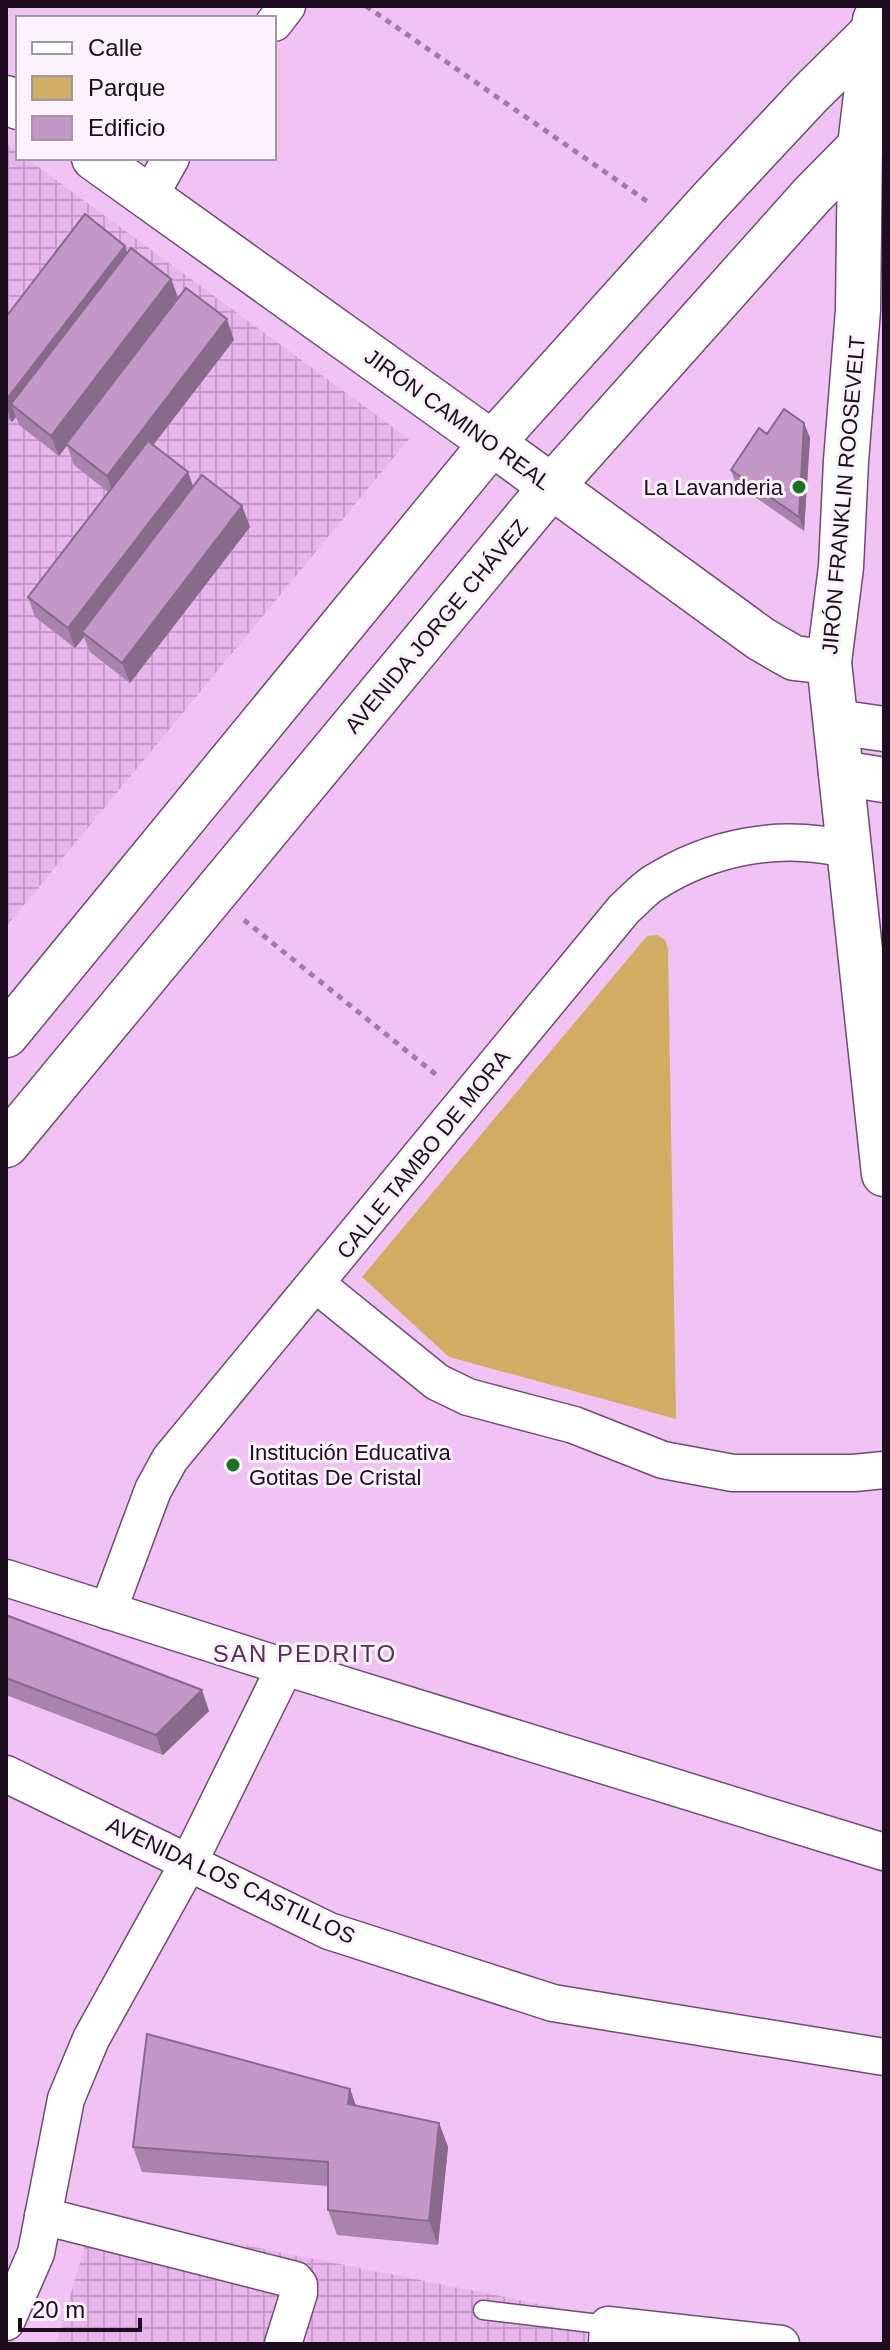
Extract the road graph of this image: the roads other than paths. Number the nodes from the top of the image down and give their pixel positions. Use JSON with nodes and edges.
{"nodes":[{"id":1,"x":878,"y":20,"type":"edge"},
{"id":2,"x":97,"y":160,"type":"edge"},
{"id":3,"x":170,"y":160,"type":"edge"},
{"id":4,"x":869,"y":160,"type":"edge"},
{"id":5,"x":149,"y":197,"type":"junction"},
{"id":6,"x":492,"y":443,"type":"junction"},
{"id":7,"x":552,"y":486,"type":"junction"},
{"id":8,"x":829,"y":662,"type":"junction"},
{"id":9,"x":836,"y":722,"type":"junction"},
{"id":10,"x":884,"y":729,"type":"edge"},
{"id":11,"x":841,"y":773,"type":"junction"},
{"id":12,"x":884,"y":780,"type":"edge"},
{"id":13,"x":849,"y":850,"type":"junction"},
{"id":14,"x":6,"y":1035,"type":"edge"},
{"id":15,"x":6,"y":1145,"type":"edge"},
{"id":16,"x":884,"y":1174,"type":"edge"},
{"id":17,"x":316,"y":1284,"type":"junction"},
{"id":18,"x":884,"y":1470,"type":"edge"},
{"id":19,"x":6,"y":1578,"type":"edge"},
{"id":20,"x":108,"y":1611,"type":"junction"},
{"id":21,"x":285,"y":1667,"type":"junction"},
{"id":22,"x":6,"y":1774,"type":"edge"},
{"id":23,"x":884,"y":1852,"type":"edge"},
{"id":24,"x":189,"y":1862,"type":"junction"},
{"id":25,"x":884,"y":2057,"type":"edge"},
{"id":26,"x":43,"y":2216,"type":"junction"},
{"id":27,"x":483,"y":2310,"type":"dead end"},
{"id":28,"x":6,"y":2322,"type":"edge"},
{"id":29,"x":608,"y":2335,"type":"edge"},
{"id":30,"x":283,"y":2344,"type":"edge"},
{"id":31,"x":781,"y":2344,"type":"edge"}],
"edges":[{"from":1,"to":4,"type":"main road","name":"JIRÓN FRANKLIN ROOSEVELT"},
{"from":1,"to":6,"type":"main road"},
{"from":2,"to":5,"type":"main road","name":"JIRÓN CAMINO REAL"},
{"from":3,"to":5,"type":"street"},
{"from":4,"to":7,"type":"main road","name":"AVENIDA JORGE CHÁVEZ"},
{"from":4,"to":8,"type":"main road","name":"JIRÓN FRANKLIN ROOSEVELT"},
{"from":5,"to":6,"type":"main road","name":"JIRÓN CAMINO REAL"},
{"from":6,"to":7,"type":"main road","name":"JIRÓN CAMINO REAL"},
{"from":6,"to":14,"type":"main road"},
{"from":7,"to":8,"type":"main road","name":"JIRÓN CAMINO REAL"},
{"from":7,"to":15,"type":"main road","name":"AVENIDA JORGE CHÁVEZ"},
{"from":8,"to":9,"type":"main road","name":"JIRÓN FRANKLIN ROOSEVELT"},
{"from":9,"to":10,"type":"main road"},
{"from":9,"to":11,"type":"main road","name":"JIRÓN FRANKLIN ROOSEVELT"},
{"from":11,"to":12,"type":"main road"},
{"from":11,"to":13,"type":"main road","name":"JIRÓN FRANKLIN ROOSEVELT"},
{"from":13,"to":16,"type":"main road","name":"JIRÓN FRANKLIN ROOSEVELT"},
{"from":13,"to":17,"type":"street","name":"CALLE TAMBO DE MORA"},
{"from":17,"to":18,"type":"street"},
{"from":17,"to":20,"type":"street","name":"CALLE TAMBO DE MORA"},
{"from":19,"to":20,"type":"street"},
{"from":20,"to":21,"type":"street"},
{"from":21,"to":23,"type":"street"},
{"from":21,"to":24,"type":"street"},
{"from":22,"to":24,"type":"street","name":"AVENIDA LOS CASTILLOS"},
{"from":24,"to":25,"type":"street","name":"AVENIDA LOS CASTILLOS"},
{"from":24,"to":26,"type":"street"},
{"from":26,"to":28,"type":"street"},
{"from":26,"to":30,"type":"street"},
{"from":27,"to":29,"type":"lane"},
{"from":29,"to":31,"type":"street"}]}
